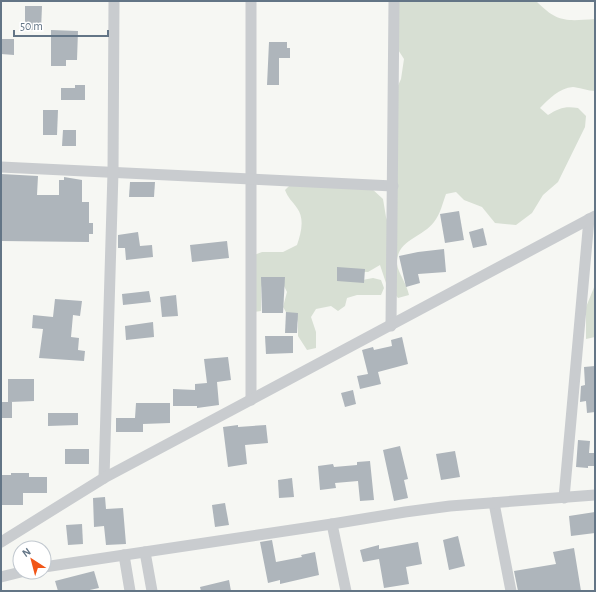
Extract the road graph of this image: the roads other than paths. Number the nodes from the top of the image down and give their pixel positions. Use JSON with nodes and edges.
{"nodes":[{"id":1,"x":114,"y":1,"type":"edge"},
{"id":2,"x":251,"y":1,"type":"edge"},
{"id":3,"x":394,"y":1,"type":"edge"},
{"id":4,"x":1,"y":167,"type":"edge"},
{"id":5,"x":113,"y":172,"type":"junction"},
{"id":6,"x":250,"y":179,"type":"junction"},
{"id":7,"x":393,"y":186,"type":"junction"},
{"id":8,"x":592,"y":217,"type":"edge"},
{"id":9,"x":391,"y":326,"type":"junction"},
{"id":10,"x":251,"y":400,"type":"junction"},
{"id":11,"x":104,"y":478,"type":"junction"},
{"id":12,"x":595,"y":495,"type":"edge"},
{"id":13,"x":564,"y":498,"type":"junction"},
{"id":14,"x":494,"y":503,"type":"junction"},
{"id":15,"x":332,"y":524,"type":"junction"},
{"id":16,"x":1,"y":542,"type":"edge"},
{"id":17,"x":144,"y":552,"type":"junction"},
{"id":18,"x":124,"y":555,"type":"junction"},
{"id":19,"x":52,"y":566,"type":"edge"},
{"id":20,"x":12,"y":574,"type":"edge"},
{"id":21,"x":1,"y":577,"type":"edge"},
{"id":22,"x":130,"y":591,"type":"edge"},
{"id":23,"x":152,"y":591,"type":"edge"},
{"id":24,"x":346,"y":591,"type":"edge"},
{"id":25,"x":511,"y":591,"type":"edge"}],
"edges":[{"from":1,"to":5,"type":"street"},
{"from":2,"to":6,"type":"street"},
{"from":3,"to":7,"type":"street"},
{"from":4,"to":5,"type":"street"},
{"from":5,"to":6,"type":"street"},
{"from":5,"to":11,"type":"street"},
{"from":6,"to":7,"type":"street"},
{"from":6,"to":10,"type":"street"},
{"from":7,"to":9,"type":"street"},
{"from":8,"to":9,"type":"street"},
{"from":8,"to":13,"type":"street"},
{"from":9,"to":10,"type":"street"},
{"from":10,"to":11,"type":"street"},
{"from":11,"to":16,"type":"street"},
{"from":12,"to":13,"type":"street"},
{"from":13,"to":14,"type":"street"},
{"from":14,"to":15,"type":"street"},
{"from":14,"to":25,"type":"street"},
{"from":15,"to":17,"type":"street"},
{"from":15,"to":24,"type":"street"},
{"from":17,"to":18,"type":"street"},
{"from":17,"to":23,"type":"street"},
{"from":18,"to":19,"type":"street"},
{"from":18,"to":22,"type":"street"},
{"from":20,"to":21,"type":"street"}]}
